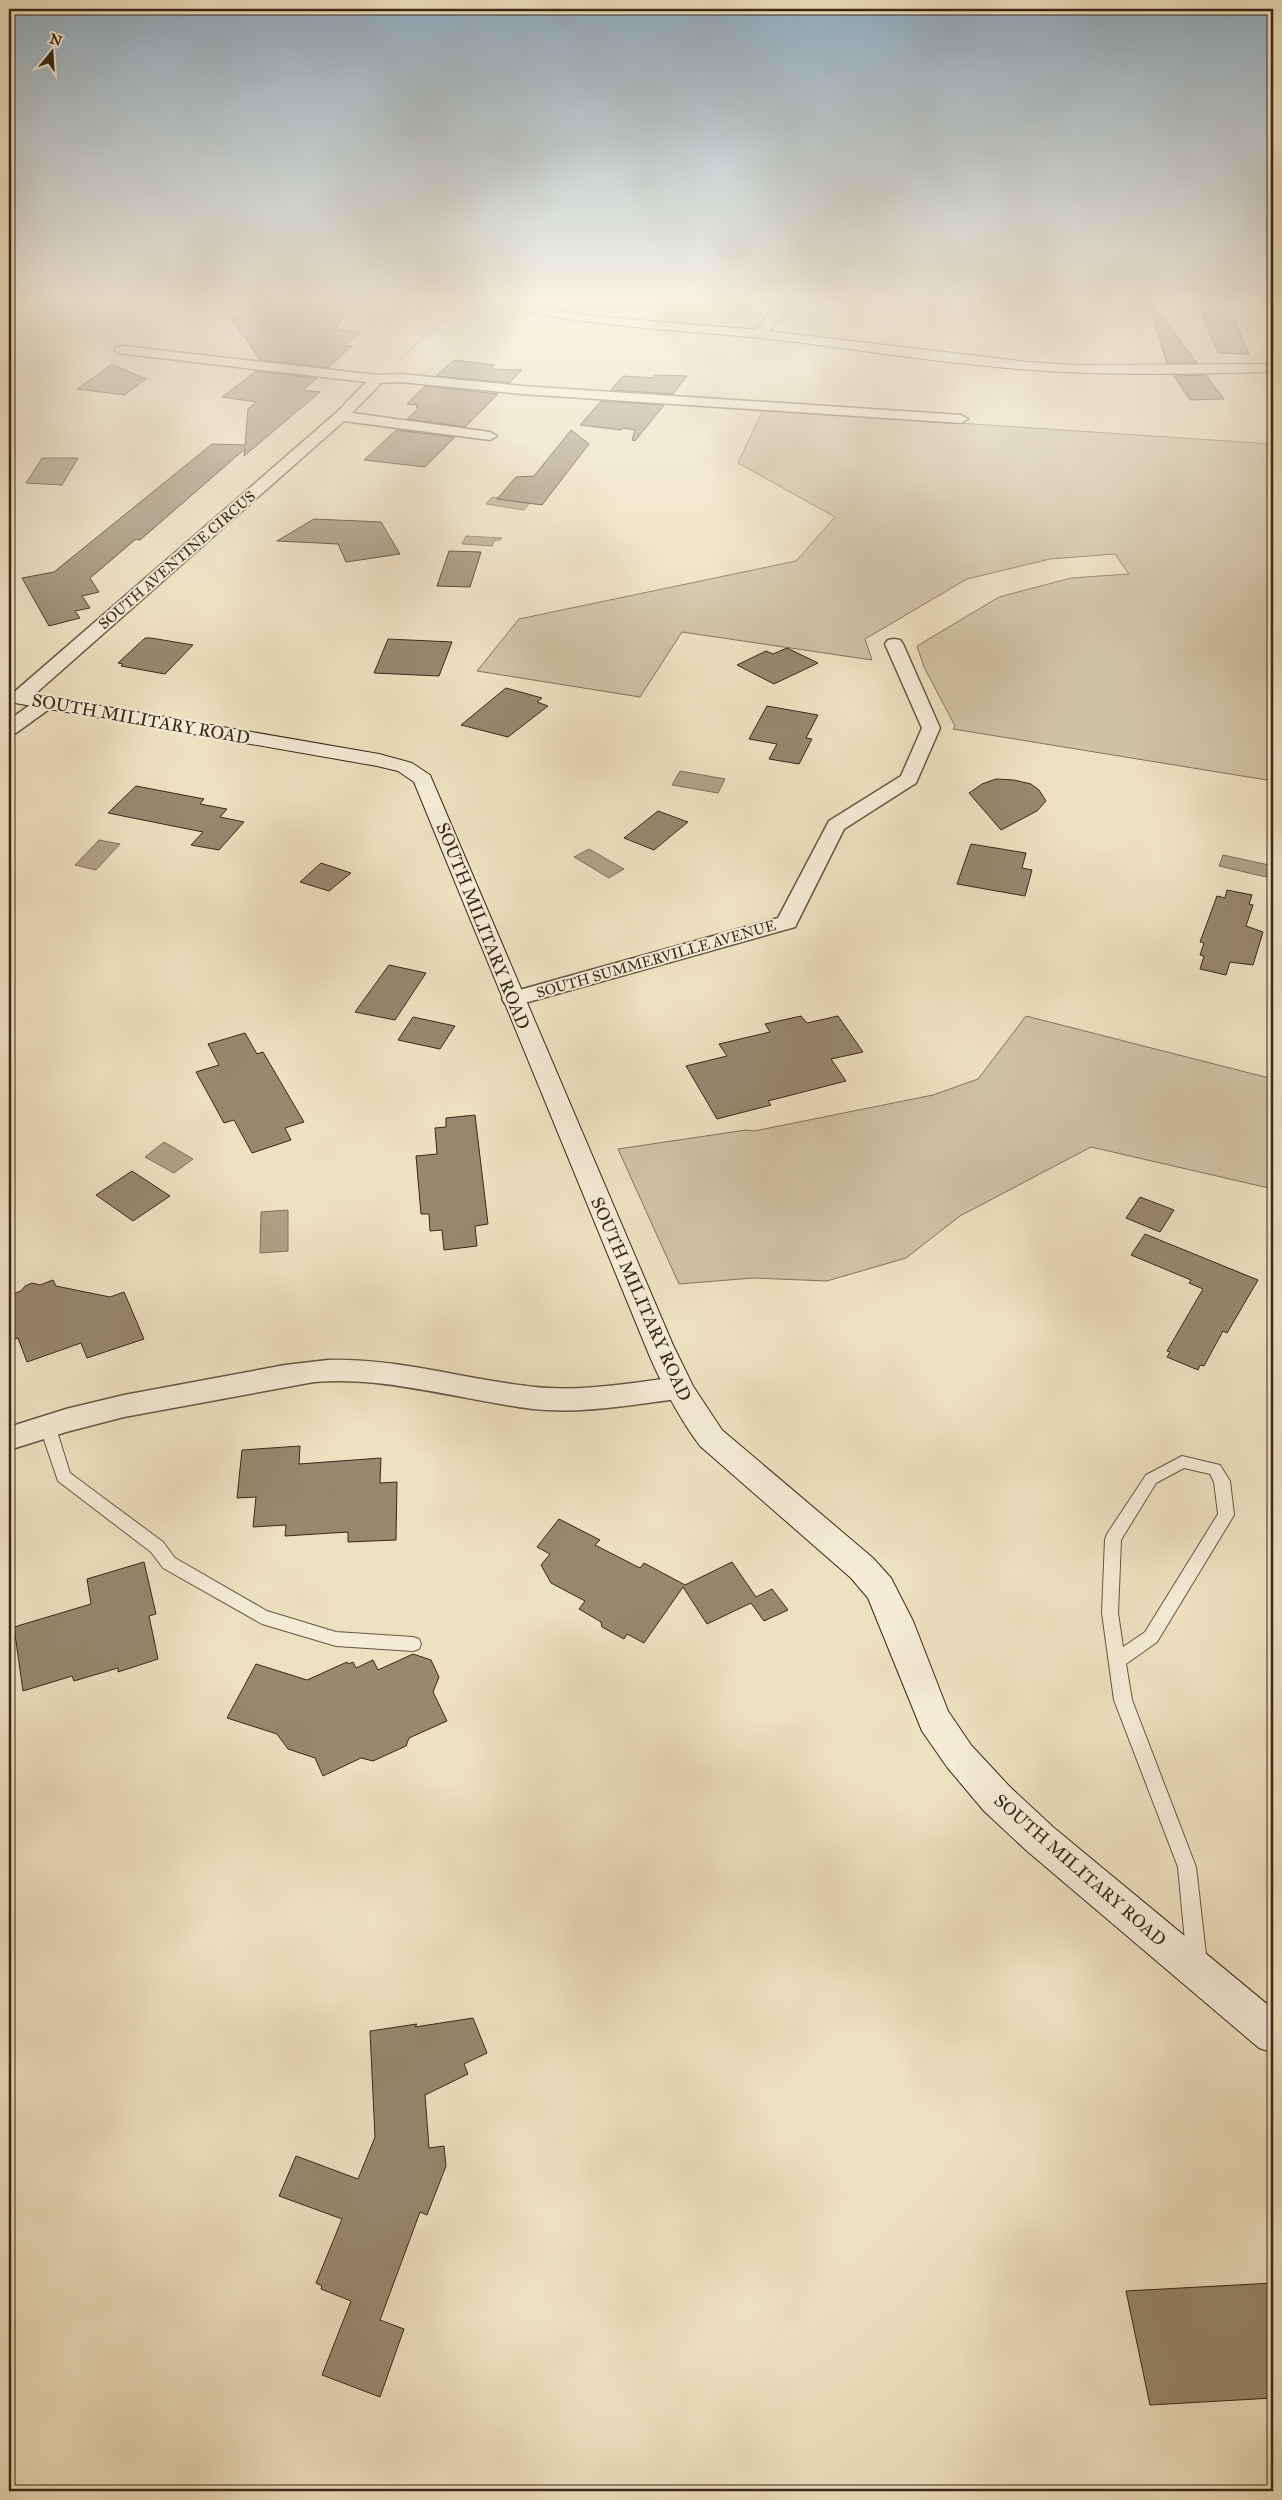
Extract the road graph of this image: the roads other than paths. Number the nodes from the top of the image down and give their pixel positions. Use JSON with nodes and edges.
{"nodes":[{"id":1,"x":341,"y":416,"type":"edge"},
{"id":2,"x":346,"y":417,"type":"edge"},
{"id":3,"x":926,"y":417,"type":"edge"},
{"id":4,"x":961,"y":419,"type":"dead end"},
{"id":5,"x":490,"y":436,"type":"dead end"},
{"id":6,"x":894,"y":644,"type":"dead end"},
{"id":7,"x":25,"y":699,"type":"edge"},
{"id":8,"x":9,"y":729,"type":"edge"},
{"id":9,"x":513,"y":999,"type":"junction"},
{"id":10,"x":678,"y":1388,"type":"junction"},
{"id":11,"x":47,"y":1425,"type":"junction"},
{"id":12,"x":9,"y":1439,"type":"edge"},
{"id":13,"x":413,"y":1644,"type":"dead end"},
{"id":14,"x":1117,"y":1661,"type":"junction"},
{"id":15,"x":1198,"y":1971,"type":"junction"},
{"id":16,"x":1273,"y":2034,"type":"edge"}],
"edges":[{"from":1,"to":7,"type":"street","name":"SOUTH AVENTINE CIRCUS"},
{"from":2,"to":5,"type":"street"},
{"from":3,"to":4,"type":"street"},
{"from":6,"to":9,"type":"street","name":"SOUTH SUMMERVILLE AVENUE"},
{"from":7,"to":8,"type":"street","name":"SOUTH AVENTINE CIRCUS"},
{"from":7,"to":9,"type":"street","name":"SOUTH MILITARY ROAD"},
{"from":9,"to":10,"type":"street","name":"SOUTH MILITARY ROAD"},
{"from":10,"to":11,"type":"street"},
{"from":10,"to":15,"type":"street","name":"SOUTH MILITARY ROAD"},
{"from":11,"to":12,"type":"street"},
{"from":11,"to":13,"type":"lane"},
{"from":14,"to":14,"type":"lane"},
{"from":14,"to":15,"type":"lane"},
{"from":15,"to":16,"type":"street","name":"SOUTH MILITARY ROAD"}]}
